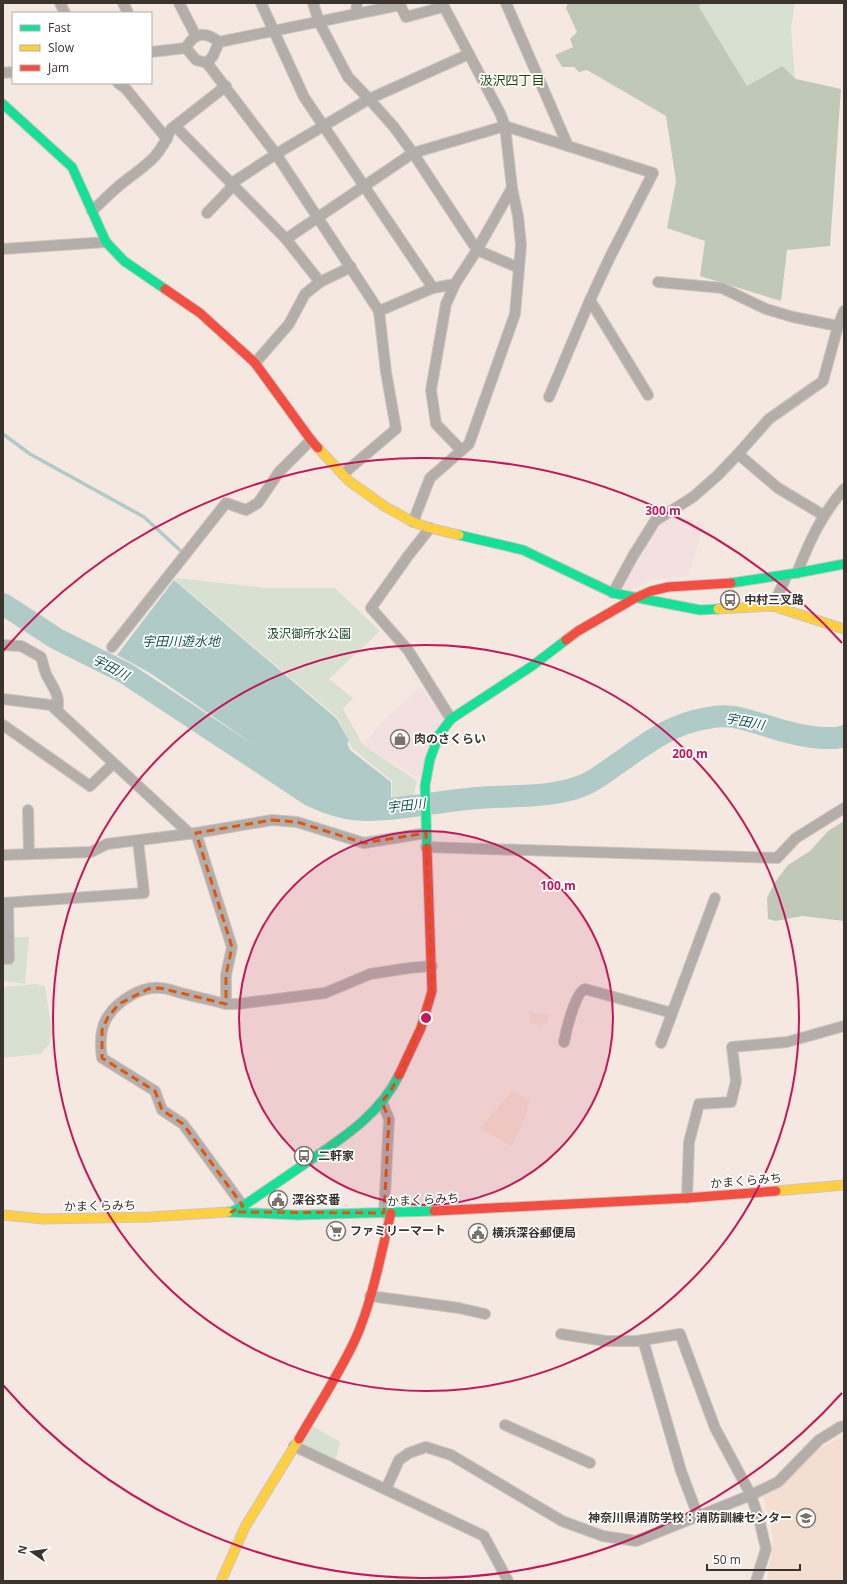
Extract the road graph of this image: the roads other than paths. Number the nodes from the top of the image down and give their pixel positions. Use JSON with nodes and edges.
{"nodes":[{"id":1,"x":60,"y":3,"type":"edge"},
{"id":2,"x":123,"y":3,"type":"edge"},
{"id":3,"x":179,"y":3,"type":"edge"},
{"id":4,"x":261,"y":3,"type":"edge"},
{"id":5,"x":312,"y":3,"type":"edge"},
{"id":6,"x":357,"y":3,"type":"edge"},
{"id":7,"x":506,"y":3,"type":"edge"},
{"id":8,"x":400,"y":4,"type":"edge"},
{"id":9,"x":443,"y":5,"type":"edge"},
{"id":10,"x":64,"y":12,"type":"edge"},
{"id":11,"x":128,"y":12,"type":"edge"},
{"id":12,"x":356,"y":14,"type":"junction"},
{"id":13,"x":319,"y":22,"type":"junction"},
{"id":14,"x":274,"y":30,"type":"junction"},
{"id":15,"x":196,"y":36,"type":"junction"},
{"id":16,"x":219,"y":42,"type":"junction"},
{"id":17,"x":186,"y":48,"type":"junction"},
{"id":18,"x":152,"y":52,"type":"edge"},
{"id":19,"x":470,"y":54,"type":"junction"},
{"id":20,"x":208,"y":63,"type":"junction"},
{"id":21,"x":119,"y":84,"type":"edge"},
{"id":22,"x":226,"y":86,"type":"junction"},
{"id":23,"x":369,"y":99,"type":"junction"},
{"id":24,"x":3,"y":104,"type":"edge"},
{"id":25,"x":175,"y":126,"type":"junction"},
{"id":26,"x":505,"y":126,"type":"junction"},
{"id":27,"x":323,"y":127,"type":"junction"},
{"id":28,"x":167,"y":139,"type":"junction"},
{"id":29,"x":568,"y":146,"type":"junction"},
{"id":30,"x":413,"y":153,"type":"junction"},
{"id":31,"x":276,"y":154,"type":"junction"},
{"id":32,"x":232,"y":183,"type":"junction"},
{"id":33,"x":364,"y":186,"type":"junction"},
{"id":34,"x":512,"y":188,"type":"junction"},
{"id":35,"x":92,"y":211,"type":"junction"},
{"id":36,"x":207,"y":214,"type":"dead end"},
{"id":37,"x":318,"y":217,"type":"junction"},
{"id":38,"x":286,"y":239,"type":"junction"},
{"id":39,"x":106,"y":242,"type":"junction"},
{"id":40,"x":3,"y":249,"type":"edge"},
{"id":41,"x":476,"y":250,"type":"junction"},
{"id":42,"x":351,"y":267,"type":"junction"},
{"id":43,"x":519,"y":268,"type":"junction"},
{"id":44,"x":320,"y":282,"type":"junction"},
{"id":45,"x":658,"y":282,"type":"dead end"},
{"id":46,"x":455,"y":284,"type":"junction"},
{"id":47,"x":433,"y":288,"type":"junction"},
{"id":48,"x":590,"y":300,"type":"junction"},
{"id":49,"x":380,"y":311,"type":"junction"},
{"id":50,"x":844,"y":311,"type":"edge"},
{"id":51,"x":838,"y":326,"type":"junction"},
{"id":52,"x":255,"y":363,"type":"junction"},
{"id":53,"x":648,"y":395,"type":"dead end"},
{"id":54,"x":549,"y":397,"type":"dead end"},
{"id":55,"x":312,"y":440,"type":"junction"},
{"id":56,"x":461,"y":450,"type":"junction"},
{"id":57,"x":738,"y":454,"type":"junction"},
{"id":58,"x":343,"y":474,"type":"junction"},
{"id":59,"x":844,"y":489,"type":"edge"},
{"id":60,"x":823,"y":515,"type":"junction"},
{"id":61,"x":413,"y":522,"type":"junction"},
{"id":62,"x":430,"y":528,"type":"junction"},
{"id":63,"x":844,"y":564,"type":"edge"},
{"id":64,"x":792,"y":574,"type":"junction"},
{"id":65,"x":613,"y":593,"type":"junction"},
{"id":66,"x":635,"y":598,"type":"junction"},
{"id":67,"x":773,"y":606,"type":"junction"},
{"id":68,"x":844,"y":629,"type":"edge"},
{"id":69,"x":3,"y":645,"type":"edge"},
{"id":70,"x":112,"y":647,"type":"dead end"},
{"id":71,"x":3,"y":699,"type":"edge"},
{"id":72,"x":57,"y":710,"type":"junction"},
{"id":73,"x":451,"y":719,"type":"junction"},
{"id":74,"x":3,"y":725,"type":"edge"},
{"id":75,"x":112,"y":764,"type":"junction"},
{"id":76,"x":844,"y":808,"type":"edge"},
{"id":77,"x":28,"y":810,"type":"dead end"},
{"id":78,"x":193,"y":833,"type":"junction"},
{"id":79,"x":426,"y":833,"type":"junction"},
{"id":80,"x":138,"y":841,"type":"junction"},
{"id":81,"x":426,"y":847,"type":"junction"},
{"id":82,"x":29,"y":854,"type":"junction"},
{"id":83,"x":3,"y":855,"type":"edge"},
{"id":84,"x":714,"y":898,"type":"dead end"},
{"id":85,"x":6,"y":903,"type":"edge"},
{"id":86,"x":3,"y":959,"type":"edge"},
{"id":87,"x":432,"y":966,"type":"junction"},
{"id":88,"x":226,"y":1004,"type":"junction"},
{"id":89,"x":672,"y":1013,"type":"junction"},
{"id":90,"x":844,"y":1026,"type":"edge"},
{"id":91,"x":564,"y":1042,"type":"dead end"},
{"id":92,"x":661,"y":1043,"type":"dead end"},
{"id":93,"x":382,"y":1102,"type":"junction"},
{"id":94,"x":844,"y":1185,"type":"edge"},
{"id":95,"x":687,"y":1198,"type":"junction"},
{"id":96,"x":243,"y":1206,"type":"junction"},
{"id":97,"x":231,"y":1212,"type":"junction"},
{"id":98,"x":388,"y":1213,"type":"junction"},
{"id":99,"x":3,"y":1215,"type":"edge"},
{"id":100,"x":370,"y":1296,"type":"junction"},
{"id":101,"x":485,"y":1314,"type":"dead end"},
{"id":102,"x":560,"y":1334,"type":"dead end"},
{"id":103,"x":643,"y":1340,"type":"junction"},
{"id":104,"x":505,"y":1425,"type":"dead end"},
{"id":105,"x":844,"y":1426,"type":"edge"},
{"id":106,"x":294,"y":1446,"type":"junction"},
{"id":107,"x":590,"y":1463,"type":"dead end"},
{"id":108,"x":386,"y":1489,"type":"junction"},
{"id":109,"x":751,"y":1495,"type":"junction"},
{"id":110,"x":698,"y":1516,"type":"junction"},
{"id":111,"x":221,"y":1581,"type":"edge"},
{"id":112,"x":508,"y":1581,"type":"edge"},
{"id":113,"x":756,"y":1581,"type":"edge"}],
"edges":[{"from":1,"to":10,"type":"street"},
{"from":2,"to":11,"type":"street"},
{"from":3,"to":15,"type":"street"},
{"from":4,"to":14,"type":"street"},
{"from":5,"to":13,"type":"street"},
{"from":6,"to":12,"type":"street"},
{"from":7,"to":29,"type":"street"},
{"from":8,"to":9,"type":"street"},
{"from":8,"to":12,"type":"street"},
{"from":9,"to":19,"type":"street"},
{"from":12,"to":13,"type":"street"},
{"from":13,"to":14,"type":"street"},
{"from":13,"to":23,"type":"street"},
{"from":14,"to":16,"type":"street"},
{"from":14,"to":27,"type":"street"},
{"from":15,"to":16,"type":"street"},
{"from":15,"to":17,"type":"street"},
{"from":16,"to":20,"type":"street"},
{"from":17,"to":18,"type":"street"},
{"from":17,"to":20,"type":"street"},
{"from":19,"to":23,"type":"street"},
{"from":19,"to":26,"type":"street"},
{"from":20,"to":22,"type":"street"},
{"from":21,"to":28,"type":"street"},
{"from":22,"to":25,"type":"street"},
{"from":22,"to":31,"type":"street"},
{"from":23,"to":27,"type":"street"},
{"from":23,"to":30,"type":"street"},
{"from":24,"to":35,"type":"street"},
{"from":25,"to":28,"type":"street"},
{"from":25,"to":32,"type":"street"},
{"from":26,"to":29,"type":"street"},
{"from":26,"to":30,"type":"street"},
{"from":26,"to":34,"type":"street"},
{"from":27,"to":31,"type":"street"},
{"from":27,"to":33,"type":"street"},
{"from":28,"to":35,"type":"street"},
{"from":29,"to":48,"type":"street"},
{"from":30,"to":33,"type":"street"},
{"from":30,"to":41,"type":"street"},
{"from":31,"to":32,"type":"street"},
{"from":31,"to":37,"type":"street"},
{"from":32,"to":36,"type":"street"},
{"from":32,"to":38,"type":"street"},
{"from":33,"to":37,"type":"street"},
{"from":33,"to":47,"type":"street"},
{"from":34,"to":41,"type":"street"},
{"from":34,"to":43,"type":"street"},
{"from":35,"to":39,"type":"street"},
{"from":37,"to":38,"type":"street"},
{"from":37,"to":42,"type":"street"},
{"from":38,"to":44,"type":"street"},
{"from":39,"to":40,"type":"street"},
{"from":39,"to":52,"type":"street"},
{"from":41,"to":43,"type":"street"},
{"from":41,"to":46,"type":"street"},
{"from":42,"to":44,"type":"street"},
{"from":42,"to":49,"type":"street"},
{"from":43,"to":56,"type":"street"},
{"from":44,"to":52,"type":"street"},
{"from":45,"to":51,"type":"street"},
{"from":46,"to":47,"type":"street"},
{"from":46,"to":56,"type":"street"},
{"from":47,"to":49,"type":"street"},
{"from":48,"to":53,"type":"street"},
{"from":48,"to":54,"type":"street"},
{"from":49,"to":58,"type":"street"},
{"from":50,"to":51,"type":"street"},
{"from":51,"to":57,"type":"street"},
{"from":52,"to":55,"type":"street"},
{"from":55,"to":58,"type":"street"},
{"from":55,"to":70,"type":"street"},
{"from":56,"to":61,"type":"street"},
{"from":57,"to":60,"type":"street"},
{"from":57,"to":65,"type":"street"},
{"from":58,"to":61,"type":"street"},
{"from":59,"to":60,"type":"street"},
{"from":60,"to":64,"type":"street"},
{"from":61,"to":62,"type":"street"},
{"from":62,"to":65,"type":"street"},
{"from":62,"to":73,"type":"street"},
{"from":63,"to":64,"type":"street"},
{"from":64,"to":66,"type":"street"},
{"from":64,"to":67,"type":"street"},
{"from":65,"to":66,"type":"street"},
{"from":66,"to":67,"type":"street"},
{"from":66,"to":73,"type":"street"},
{"from":67,"to":68,"type":"street"},
{"from":69,"to":72,"type":"street"},
{"from":71,"to":72,"type":"street"},
{"from":72,"to":75,"type":"street"},
{"from":73,"to":79,"type":"street"},
{"from":74,"to":75,"type":"street"},
{"from":75,"to":78,"type":"street"},
{"from":76,"to":81,"type":"street"},
{"from":77,"to":82,"type":"street"},
{"from":78,"to":79,"type":"street"},
{"from":78,"to":80,"type":"street"},
{"from":78,"to":88,"type":"street"},
{"from":79,"to":81,"type":"street"},
{"from":80,"to":82,"type":"street"},
{"from":80,"to":85,"type":"street"},
{"from":81,"to":87,"type":"street"},
{"from":82,"to":83,"type":"street"},
{"from":84,"to":89,"type":"street"},
{"from":85,"to":86,"type":"street"},
{"from":87,"to":88,"type":"street"},
{"from":87,"to":93,"type":"street"},
{"from":88,"to":96,"type":"street"},
{"from":89,"to":91,"type":"street"},
{"from":89,"to":92,"type":"street"},
{"from":90,"to":95,"type":"street"},
{"from":93,"to":96,"type":"street"},
{"from":93,"to":98,"type":"street"},
{"from":94,"to":95,"type":"street","name":"かまくらみち"},
{"from":95,"to":98,"type":"street","name":"かまくらみち"},
{"from":96,"to":97,"type":"street"},
{"from":97,"to":98,"type":"street","name":"かまくらみち"},
{"from":97,"to":99,"type":"street","name":"かまくらみち"},
{"from":98,"to":100,"type":"street"},
{"from":100,"to":101,"type":"street"},
{"from":100,"to":106,"type":"street"},
{"from":102,"to":103,"type":"street"},
{"from":103,"to":109,"type":"street"},
{"from":103,"to":110,"type":"street"},
{"from":104,"to":107,"type":"street"},
{"from":105,"to":109,"type":"street"},
{"from":106,"to":108,"type":"street"},
{"from":106,"to":111,"type":"street"},
{"from":108,"to":110,"type":"street"},
{"from":108,"to":112,"type":"street"},
{"from":109,"to":110,"type":"street"},
{"from":109,"to":113,"type":"street"}]}
